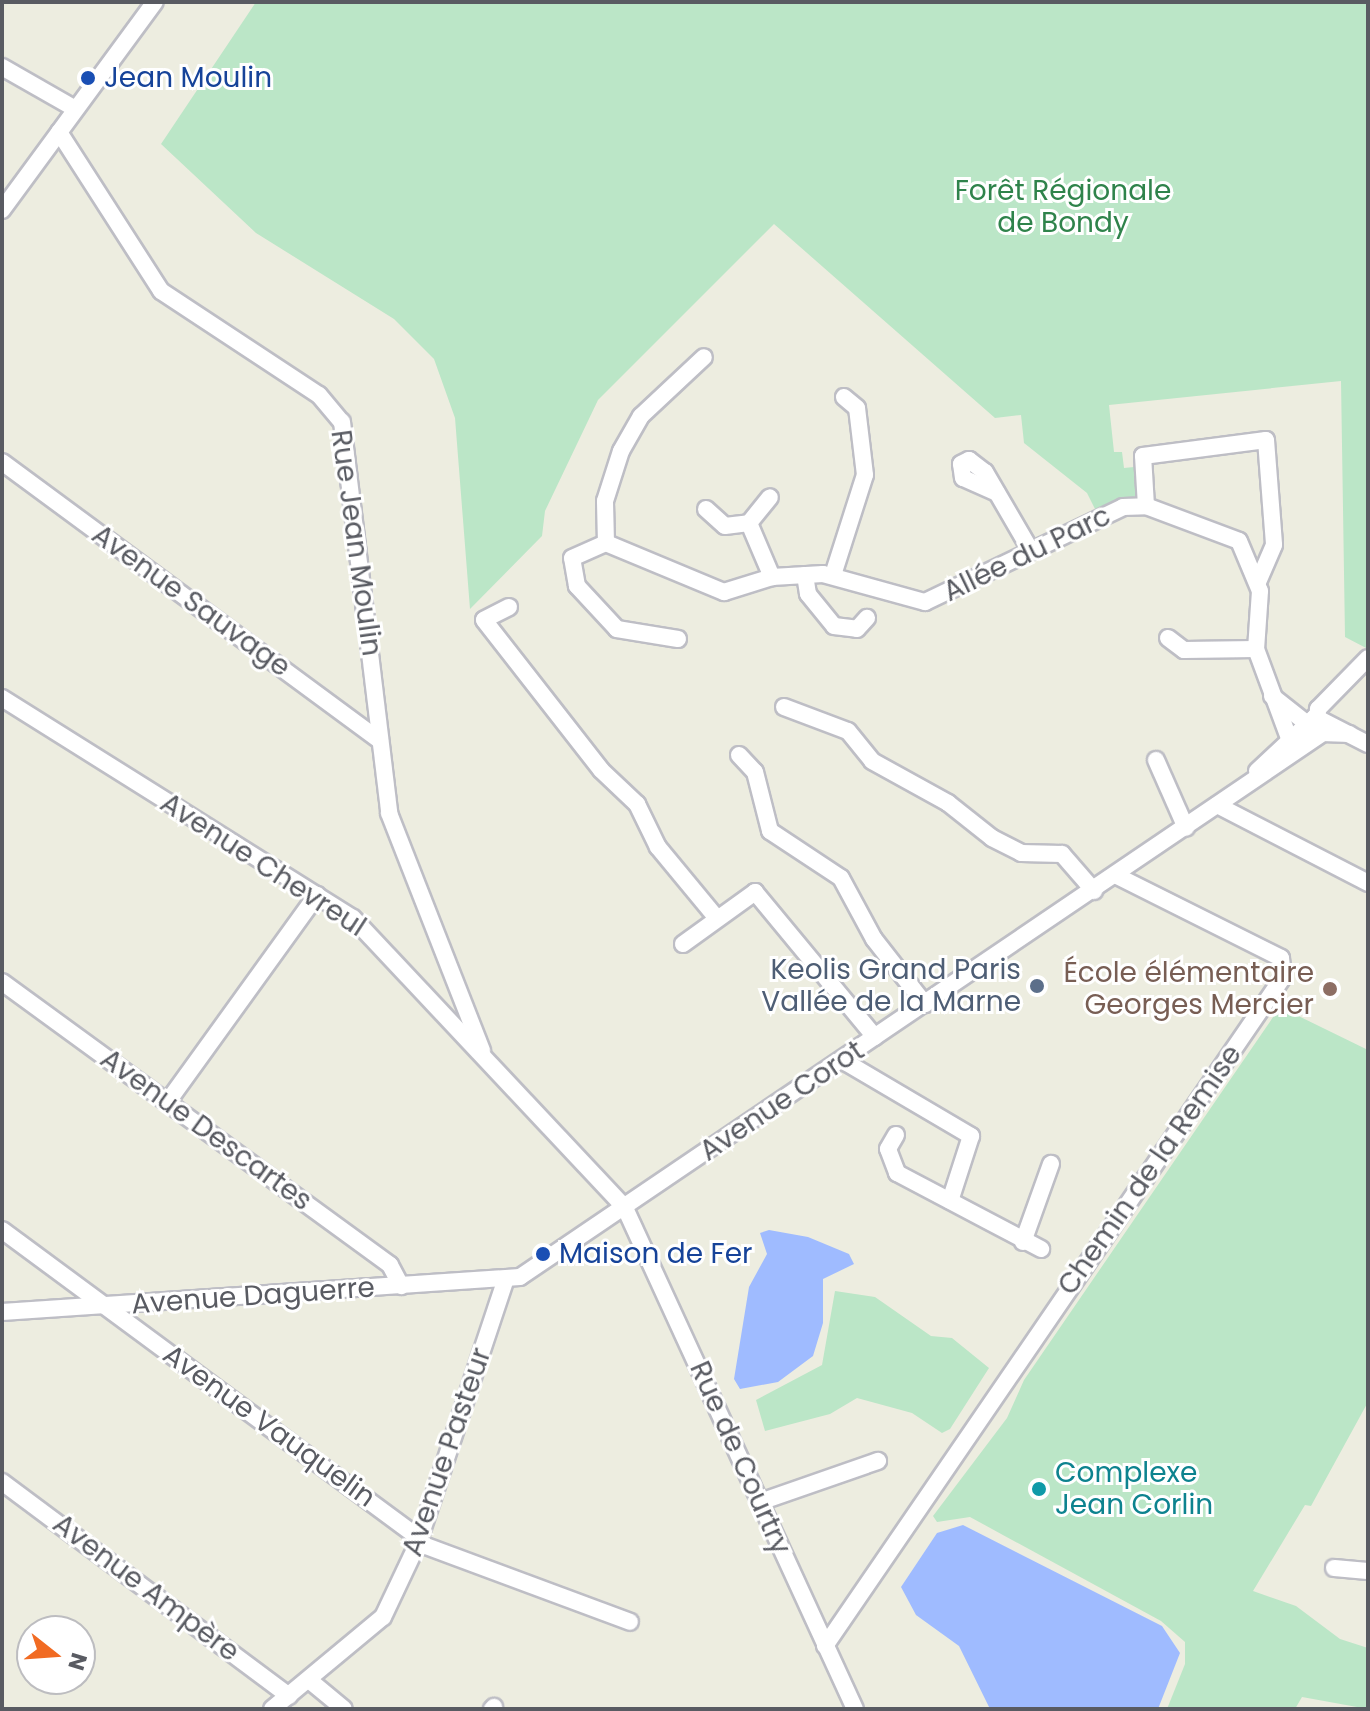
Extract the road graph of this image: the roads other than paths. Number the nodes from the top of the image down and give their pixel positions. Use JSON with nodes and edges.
{"nodes":[{"id":1,"x":155,"y":2,"type":"edge"},
{"id":2,"x":2,"y":67,"type":"edge"},
{"id":3,"x":74,"y":108,"type":"junction"},
{"id":4,"x":59,"y":132,"type":"junction"},
{"id":5,"x":2,"y":210,"type":"edge"},
{"id":6,"x":704,"y":357,"type":"dead end"},
{"id":7,"x":844,"y":397,"type":"dead end"},
{"id":8,"x":2,"y":462,"type":"edge"},
{"id":9,"x":997,"y":493,"type":"dead end"},
{"id":10,"x":770,"y":497,"type":"dead end"},
{"id":11,"x":1146,"y":506,"type":"junction"},
{"id":12,"x":706,"y":509,"type":"dead end"},
{"id":13,"x":749,"y":523,"type":"junction"},
{"id":14,"x":606,"y":543,"type":"junction"},
{"id":15,"x":1031,"y":551,"type":"junction"},
{"id":16,"x":805,"y":575,"type":"junction"},
{"id":17,"x":833,"y":575,"type":"junction"},
{"id":18,"x":772,"y":577,"type":"junction"},
{"id":19,"x":1258,"y":582,"type":"junction"},
{"id":20,"x":509,"y":607,"type":"dead end"},
{"id":21,"x":867,"y":618,"type":"dead end"},
{"id":22,"x":1168,"y":638,"type":"dead end"},
{"id":23,"x":678,"y":639,"type":"dead end"},
{"id":24,"x":1256,"y":649,"type":"junction"},
{"id":25,"x":1368,"y":658,"type":"edge"},
{"id":26,"x":1272,"y":696,"type":"junction"},
{"id":27,"x":2,"y":698,"type":"edge"},
{"id":28,"x":784,"y":707,"type":"dead end"},
{"id":29,"x":1311,"y":718,"type":"junction"},
{"id":30,"x":1323,"y":733,"type":"junction"},
{"id":31,"x":1349,"y":734,"type":"junction"},
{"id":32,"x":1289,"y":738,"type":"junction"},
{"id":33,"x":380,"y":741,"type":"junction"},
{"id":34,"x":1368,"y":744,"type":"edge"},
{"id":35,"x":739,"y":755,"type":"dead end"},
{"id":36,"x":1156,"y":760,"type":"dead end"},
{"id":37,"x":1284,"y":761,"type":"junction"},
{"id":38,"x":1217,"y":805,"type":"junction"},
{"id":39,"x":1186,"y":828,"type":"junction"},
{"id":40,"x":1117,"y":876,"type":"junction"},
{"id":41,"x":1368,"y":883,"type":"edge"},
{"id":42,"x":1094,"y":891,"type":"junction"},
{"id":43,"x":317,"y":895,"type":"junction"},
{"id":44,"x":716,"y":917,"type":"junction"},
{"id":45,"x":683,"y":944,"type":"dead end"},
{"id":46,"x":2,"y":982,"type":"edge"},
{"id":47,"x":925,"y":1004,"type":"junction"},
{"id":48,"x":468,"y":1012,"type":"junction"},
{"id":49,"x":453,"y":1022,"type":"junction"},
{"id":50,"x":875,"y":1037,"type":"junction"},
{"id":51,"x":485,"y":1058,"type":"junction"},
{"id":52,"x":842,"y":1060,"type":"junction"},
{"id":53,"x":169,"y":1100,"type":"junction"},
{"id":54,"x":896,"y":1135,"type":"dead end"},
{"id":55,"x":1051,"y":1164,"type":"dead end"},
{"id":56,"x":950,"y":1201,"type":"junction"},
{"id":57,"x":625,"y":1208,"type":"junction"},
{"id":58,"x":2,"y":1230,"type":"edge"},
{"id":59,"x":1023,"y":1242,"type":"junction"},
{"id":60,"x":1041,"y":1249,"type":"dead end"},
{"id":61,"x":505,"y":1281,"type":"junction"},
{"id":62,"x":401,"y":1286,"type":"junction"},
{"id":63,"x":106,"y":1306,"type":"junction"},
{"id":64,"x":2,"y":1312,"type":"edge"},
{"id":65,"x":878,"y":1461,"type":"dead end"},
{"id":66,"x":2,"y":1482,"type":"edge"},
{"id":67,"x":760,"y":1502,"type":"junction"},
{"id":68,"x":418,"y":1540,"type":"junction"},
{"id":69,"x":1334,"y":1568,"type":"dead end"},
{"id":70,"x":1368,"y":1571,"type":"edge"},
{"id":71,"x":630,"y":1622,"type":"dead end"},
{"id":72,"x":825,"y":1646,"type":"junction"},
{"id":73,"x":309,"y":1680,"type":"junction"},
{"id":74,"x":289,"y":1696,"type":"junction"},
{"id":75,"x":272,"y":1709,"type":"edge"},
{"id":76,"x":344,"y":1709,"type":"edge"},
{"id":77,"x":855,"y":1709,"type":"edge"}],
"edges":[{"from":1,"to":3,"type":"street"},
{"from":2,"to":3,"type":"street"},
{"from":3,"to":4,"type":"street"},
{"from":4,"to":5,"type":"street"},
{"from":4,"to":33,"type":"street","name":"Rue Jean Moulin"},
{"from":6,"to":14,"type":"street"},
{"from":7,"to":17,"type":"street"},
{"from":8,"to":33,"type":"street","name":"Avenue Sauvage"},
{"from":9,"to":15,"type":"street"},
{"from":10,"to":13,"type":"street"},
{"from":11,"to":15,"type":"street","name":"Allée du Parc"},
{"from":11,"to":19,"type":"street","name":"Allée du Parc"},
{"from":11,"to":19,"type":"street"},
{"from":12,"to":13,"type":"street"},
{"from":13,"to":18,"type":"street"},
{"from":14,"to":18,"type":"street","name":"Allée du Parc"},
{"from":14,"to":23,"type":"street"},
{"from":15,"to":17,"type":"street","name":"Allée du Parc"},
{"from":16,"to":17,"type":"street","name":"Allée du Parc"},
{"from":16,"to":18,"type":"street","name":"Allée du Parc"},
{"from":16,"to":21,"type":"street"},
{"from":19,"to":24,"type":"street","name":"Allée du Parc"},
{"from":20,"to":44,"type":"street"},
{"from":22,"to":24,"type":"street"},
{"from":24,"to":26,"type":"street","name":"Allée du Parc"},
{"from":25,"to":29,"type":"street"},
{"from":26,"to":29,"type":"street"},
{"from":26,"to":32,"type":"street","name":"Allée du Parc"},
{"from":27,"to":43,"type":"street","name":"Avenue Chevreul"},
{"from":28,"to":42,"type":"street"},
{"from":29,"to":30,"type":"street"},
{"from":29,"to":31,"type":"street"},
{"from":29,"to":32,"type":"street","name":"Avenue Corot"},
{"from":29,"to":37,"type":"street"},
{"from":30,"to":31,"type":"street"},
{"from":30,"to":37,"type":"street","name":"Avenue Corot"},
{"from":31,"to":34,"type":"street"},
{"from":32,"to":38,"type":"street","name":"Avenue Corot"},
{"from":33,"to":48,"type":"street","name":"Rue Jean Moulin"},
{"from":35,"to":47,"type":"street"},
{"from":36,"to":39,"type":"street"},
{"from":37,"to":38,"type":"street","name":"Avenue Corot"},
{"from":38,"to":39,"type":"street","name":"Avenue Corot"},
{"from":38,"to":41,"type":"street"},
{"from":39,"to":40,"type":"street","name":"Avenue Corot"},
{"from":40,"to":42,"type":"street","name":"Avenue Corot"},
{"from":40,"to":72,"type":"street","name":"Chemin de la Remise"},
{"from":42,"to":47,"type":"street","name":"Avenue Corot"},
{"from":43,"to":49,"type":"street","name":"Avenue Chevreul"},
{"from":43,"to":53,"type":"street"},
{"from":44,"to":45,"type":"street"},
{"from":44,"to":50,"type":"street"},
{"from":46,"to":53,"type":"street","name":"Avenue Descartes"},
{"from":47,"to":50,"type":"street","name":"Avenue Corot"},
{"from":48,"to":49,"type":"street"},
{"from":48,"to":51,"type":"street","name":"Rue Jean Moulin"},
{"from":49,"to":51,"type":"street","name":"Avenue Chevreul"},
{"from":50,"to":52,"type":"street","name":"Avenue Corot"},
{"from":51,"to":57,"type":"street","name":"Avenue Chevreul"},
{"from":52,"to":56,"type":"street"},
{"from":52,"to":57,"type":"street","name":"Avenue Corot"},
{"from":53,"to":62,"type":"street","name":"Avenue Descartes"},
{"from":54,"to":56,"type":"street"},
{"from":55,"to":59,"type":"street"},
{"from":56,"to":59,"type":"street"},
{"from":57,"to":61,"type":"street"},
{"from":57,"to":67,"type":"street","name":"Rue de Courtry"},
{"from":58,"to":63,"type":"street","name":"Avenue Vauquelin"},
{"from":59,"to":60,"type":"street"},
{"from":61,"to":62,"type":"street","name":"Avenue Daguerre"},
{"from":61,"to":68,"type":"street","name":"Avenue Pasteur"},
{"from":62,"to":63,"type":"street","name":"Avenue Daguerre"},
{"from":63,"to":64,"type":"street","name":"Avenue Daguerre"},
{"from":63,"to":68,"type":"street","name":"Avenue Vauquelin"},
{"from":65,"to":67,"type":"street"},
{"from":66,"to":74,"type":"street","name":"Avenue Ampère"},
{"from":67,"to":72,"type":"street","name":"Rue de Courtry"},
{"from":68,"to":71,"type":"street","name":"Avenue Vauquelin"},
{"from":68,"to":73,"type":"street","name":"Avenue Pasteur"},
{"from":69,"to":70,"type":"street"},
{"from":72,"to":77,"type":"street","name":"Rue de Courtry"},
{"from":73,"to":74,"type":"street","name":"Avenue Pasteur"},
{"from":73,"to":76,"type":"street"},
{"from":74,"to":75,"type":"street","name":"Avenue Pasteur"}]}
